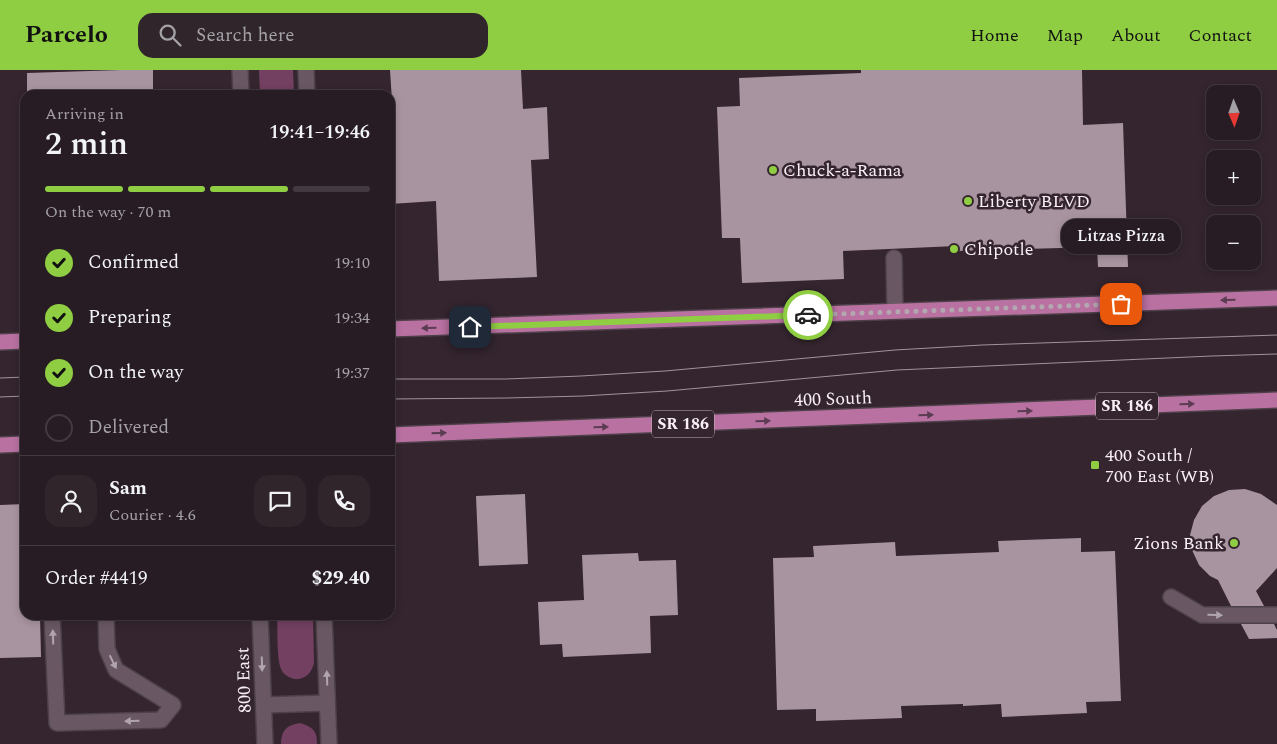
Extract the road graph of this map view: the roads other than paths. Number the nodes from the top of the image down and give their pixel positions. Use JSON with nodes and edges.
{"nodes":[{"id":1,"x":240,"y":70,"type":"edge"},
{"id":2,"x":306,"y":70,"type":"edge"},
{"id":3,"x":240,"y":90,"type":"edge"},
{"id":4,"x":306,"y":90,"type":"edge"},
{"id":5,"x":894,"y":258,"type":"dead end"},
{"id":6,"x":1277,"y":298,"type":"edge"},
{"id":7,"x":895,"y":311,"type":"junction"},
{"id":8,"x":395,"y":329,"type":"edge"},
{"id":9,"x":20,"y":341,"type":"edge"},
{"id":10,"x":0,"y":342,"type":"edge"},
{"id":11,"x":1277,"y":400,"type":"edge"},
{"id":12,"x":395,"y":435,"type":"edge"},
{"id":13,"x":20,"y":444,"type":"edge"},
{"id":14,"x":0,"y":445,"type":"edge"},
{"id":15,"x":1171,"y":597,"type":"dead end"},
{"id":16,"x":1277,"y":615,"type":"edge"},
{"id":17,"x":52,"y":620,"type":"edge"},
{"id":18,"x":106,"y":620,"type":"edge"},
{"id":19,"x":260,"y":620,"type":"edge"},
{"id":20,"x":324,"y":620,"type":"edge"},
{"id":21,"x":328,"y":703,"type":"junction"},
{"id":22,"x":264,"y":705,"type":"junction"},
{"id":23,"x":265,"y":744,"type":"edge"},
{"id":24,"x":329,"y":744,"type":"edge"}],
"edges":[{"from":1,"to":3,"type":"street"},
{"from":2,"to":4,"type":"street"},
{"from":5,"to":7,"type":"street"},
{"from":6,"to":7,"type":"main road","one_way":true},
{"from":7,"to":8,"type":"main road","one_way":true},
{"from":9,"to":10,"type":"main road"},
{"from":12,"to":11,"type":"main road","name":"400 South","number":"SR 186","one_way":true},
{"from":13,"to":14,"type":"main road"},
{"from":15,"to":16,"type":"street","one_way":true},
{"from":18,"to":17,"type":"street","one_way":true},
{"from":19,"to":22,"type":"street","name":"800 East","one_way":true},
{"from":21,"to":20,"type":"street","one_way":true},
{"from":21,"to":22,"type":"street"},
{"from":21,"to":24,"type":"street"},
{"from":22,"to":23,"type":"street","name":"800 East"}]}
